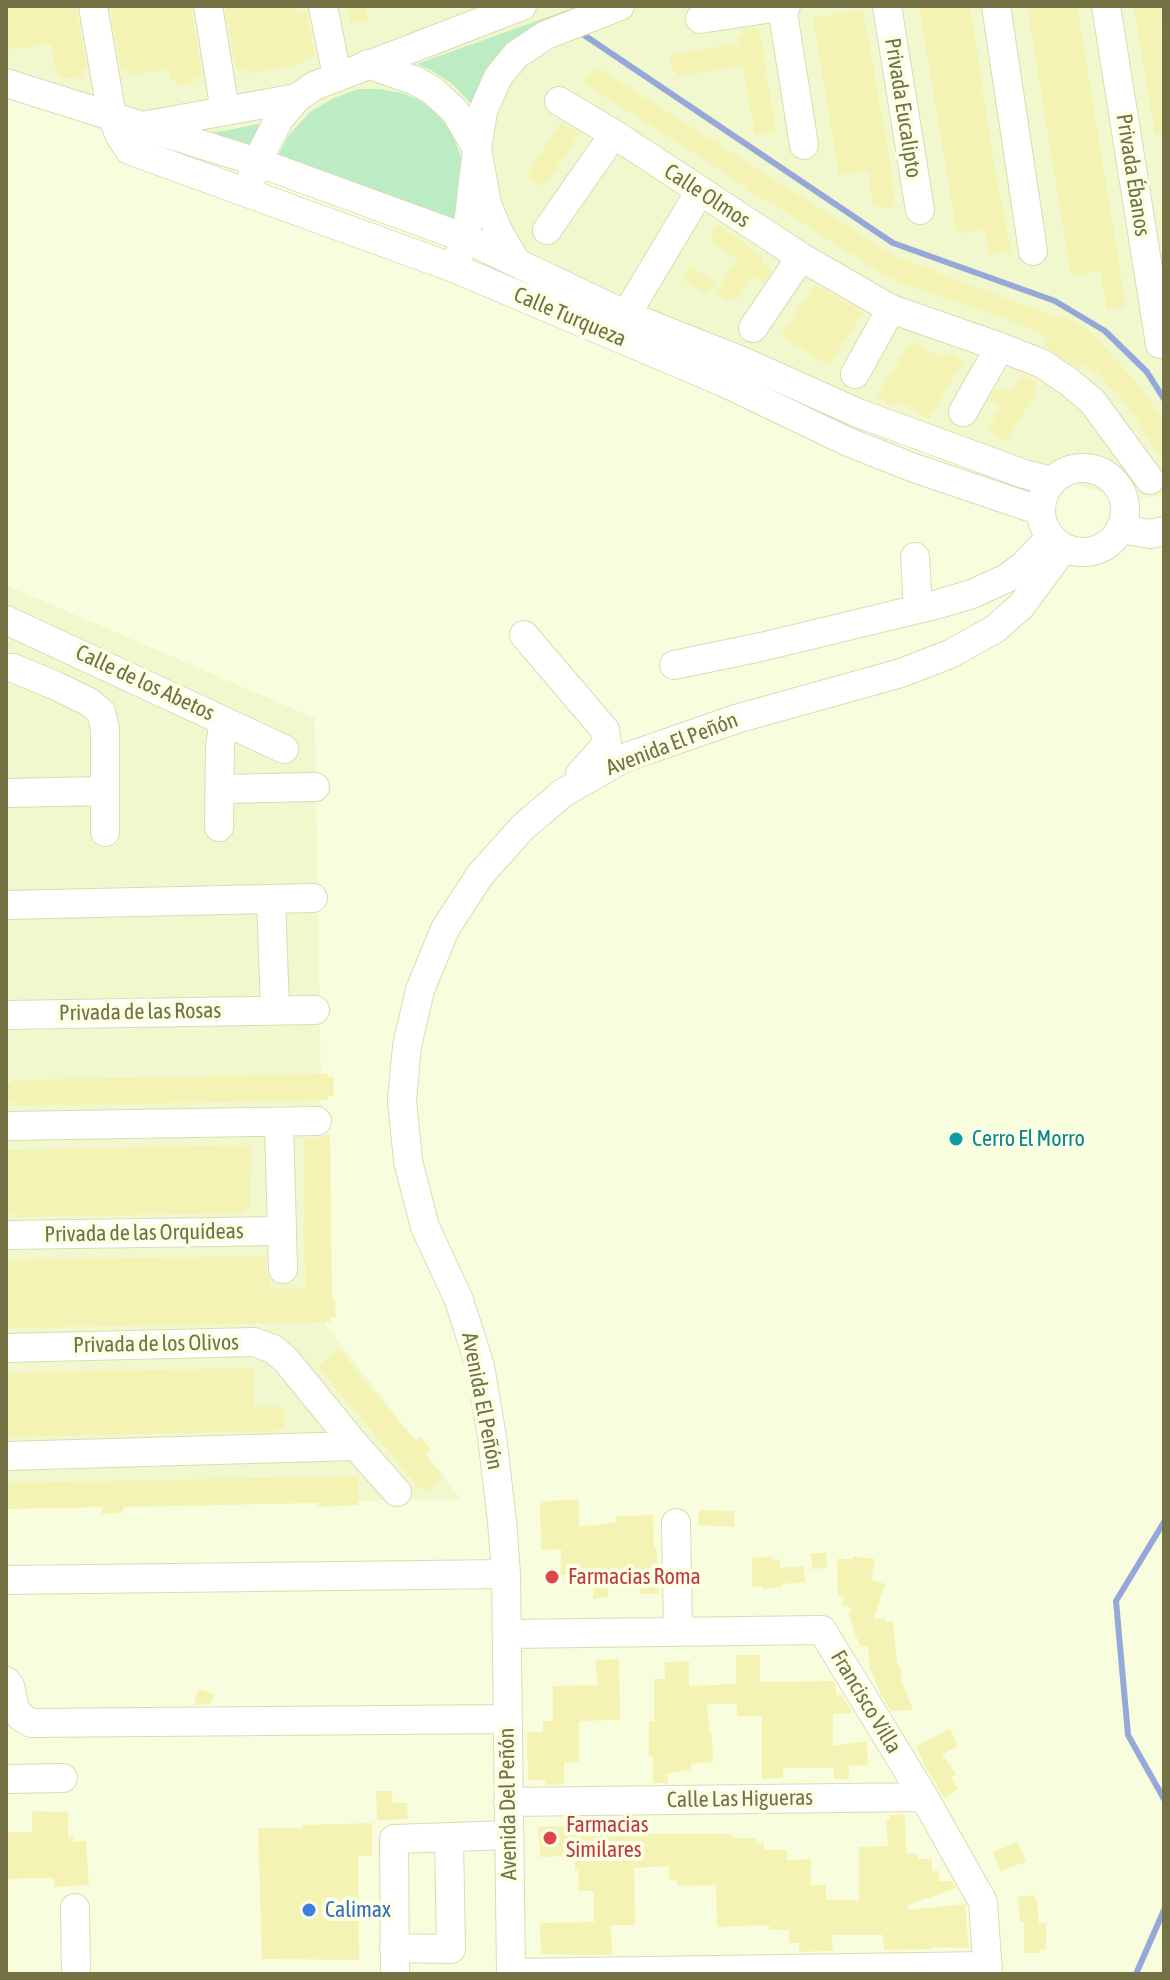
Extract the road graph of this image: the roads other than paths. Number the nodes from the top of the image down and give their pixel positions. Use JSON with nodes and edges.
{"nodes":[{"id":1,"x":93,"y":6,"type":"edge"},
{"id":2,"x":208,"y":6,"type":"edge"},
{"id":3,"x":323,"y":6,"type":"edge"},
{"id":4,"x":522,"y":6,"type":"edge"},
{"id":5,"x":620,"y":6,"type":"edge"},
{"id":6,"x":784,"y":6,"type":"edge"},
{"id":7,"x":887,"y":6,"type":"edge"},
{"id":8,"x":996,"y":6,"type":"edge"},
{"id":9,"x":1106,"y":6,"type":"edge"},
{"id":10,"x":471,"y":14,"type":"edge"},
{"id":11,"x":700,"y":19,"type":"dead end"},
{"id":12,"x":368,"y":64,"type":"junction"},
{"id":13,"x":337,"y":76,"type":"junction"},
{"id":14,"x":6,"y":83,"type":"edge"},
{"id":15,"x":297,"y":98,"type":"junction"},
{"id":16,"x":559,"y":101,"type":"dead end"},
{"id":17,"x":225,"y":111,"type":"junction"},
{"id":18,"x":112,"y":117,"type":"junction"},
{"id":19,"x":142,"y":126,"type":"junction"},
{"id":20,"x":614,"y":134,"type":"junction"},
{"id":21,"x":804,"y":145,"type":"dead end"},
{"id":22,"x":477,"y":149,"type":"junction"},
{"id":23,"x":257,"y":162,"type":"junction"},
{"id":24,"x":247,"y":191,"type":"junction"},
{"id":25,"x":700,"y":191,"type":"junction"},
{"id":26,"x":920,"y":210,"type":"dead end"},
{"id":27,"x":547,"y":230,"type":"dead end"},
{"id":28,"x":465,"y":238,"type":"junction"},
{"id":29,"x":1033,"y":251,"type":"dead end"},
{"id":30,"x":801,"y":257,"type":"junction"},
{"id":31,"x":515,"y":260,"type":"junction"},
{"id":32,"x":454,"y":268,"type":"junction"},
{"id":33,"x":891,"y":309,"type":"junction"},
{"id":34,"x":626,"y":315,"type":"junction"},
{"id":35,"x":753,"y":328,"type":"dead end"},
{"id":36,"x":1160,"y":344,"type":"dead end"},
{"id":37,"x":1000,"y":347,"type":"junction"},
{"id":38,"x":855,"y":374,"type":"dead end"},
{"id":39,"x":963,"y":412,"type":"dead end"},
{"id":40,"x":1150,"y":480,"type":"dead end"},
{"id":41,"x":1053,"y":481,"type":"junction"},
{"id":42,"x":1120,"y":529,"type":"junction"},
{"id":43,"x":1050,"y":530,"type":"junction"},
{"id":44,"x":1164,"y":531,"type":"edge"},
{"id":45,"x":915,"y":557,"type":"dead end"},
{"id":46,"x":918,"y":609,"type":"junction"},
{"id":47,"x":6,"y":620,"type":"edge"},
{"id":48,"x":524,"y":635,"type":"dead end"},
{"id":49,"x":74,"y":650,"type":"junction"},
{"id":50,"x":674,"y":665,"type":"dead end"},
{"id":51,"x":6,"y":668,"type":"edge"},
{"id":52,"x":54,"y":685,"type":"junction"},
{"id":53,"x":224,"y":721,"type":"junction"},
{"id":54,"x":284,"y":749,"type":"dead end"},
{"id":55,"x":315,"y":787,"type":"dead end"},
{"id":56,"x":220,"y":789,"type":"junction"},
{"id":57,"x":105,"y":791,"type":"junction"},
{"id":58,"x":6,"y":793,"type":"edge"},
{"id":59,"x":563,"y":793,"type":"junction"},
{"id":60,"x":219,"y":827,"type":"dead end"},
{"id":61,"x":105,"y":832,"type":"dead end"},
{"id":62,"x":313,"y":898,"type":"dead end"},
{"id":63,"x":271,"y":899,"type":"junction"},
{"id":64,"x":6,"y":905,"type":"edge"},
{"id":65,"x":275,"y":1010,"type":"junction"},
{"id":66,"x":315,"y":1010,"type":"dead end"},
{"id":67,"x":6,"y":1015,"type":"edge"},
{"id":68,"x":317,"y":1121,"type":"dead end"},
{"id":69,"x":279,"y":1122,"type":"junction"},
{"id":70,"x":6,"y":1126,"type":"edge"},
{"id":71,"x":282,"y":1231,"type":"junction"},
{"id":72,"x":6,"y":1235,"type":"edge"},
{"id":73,"x":283,"y":1269,"type":"dead end"},
{"id":74,"x":6,"y":1348,"type":"edge"},
{"id":75,"x":356,"y":1446,"type":"junction"},
{"id":76,"x":6,"y":1456,"type":"edge"},
{"id":77,"x":397,"y":1492,"type":"dead end"},
{"id":78,"x":676,"y":1523,"type":"dead end"},
{"id":79,"x":506,"y":1574,"type":"junction"},
{"id":80,"x":6,"y":1580,"type":"edge"},
{"id":81,"x":678,"y":1630,"type":"junction"},
{"id":82,"x":507,"y":1634,"type":"junction"},
{"id":83,"x":6,"y":1681,"type":"edge"},
{"id":84,"x":507,"y":1719,"type":"junction"},
{"id":85,"x":63,"y":1778,"type":"dead end"},
{"id":86,"x":6,"y":1779,"type":"edge"},
{"id":87,"x":924,"y":1797,"type":"junction"},
{"id":88,"x":508,"y":1802,"type":"junction"},
{"id":89,"x":509,"y":1835,"type":"junction"},
{"id":90,"x":449,"y":1838,"type":"junction"},
{"id":91,"x":75,"y":1908,"type":"dead end"},
{"id":92,"x":395,"y":1961,"type":"edge"},
{"id":93,"x":988,"y":1970,"type":"edge"},
{"id":94,"x":76,"y":1974,"type":"edge"},
{"id":95,"x":511,"y":1974,"type":"edge"}],
"edges":[{"from":1,"to":18,"type":"street"},
{"from":2,"to":17,"type":"street"},
{"from":3,"to":13,"type":"street"},
{"from":4,"to":10,"type":"street"},
{"from":5,"to":22,"type":"street"},
{"from":6,"to":11,"type":"street"},
{"from":6,"to":21,"type":"street"},
{"from":7,"to":26,"type":"street","name":"Privada Eucalipto"},
{"from":8,"to":29,"type":"street"},
{"from":9,"to":36,"type":"street","name":"Privada Ébanos"},
{"from":10,"to":12,"type":"street"},
{"from":12,"to":13,"type":"street"},
{"from":12,"to":22,"type":"street"},
{"from":13,"to":15,"type":"street"},
{"from":14,"to":18,"type":"street","name":"Calle Turqueza"},
{"from":15,"to":17,"type":"street"},
{"from":15,"to":23,"type":"street"},
{"from":16,"to":20,"type":"street","name":"Calle Olmos"},
{"from":17,"to":19,"type":"street"},
{"from":18,"to":19,"type":"street","name":"Calle Turqueza"},
{"from":18,"to":24,"type":"street","name":"Calle Turqueza"},
{"from":19,"to":23,"type":"street","name":"Calle Turqueza"},
{"from":20,"to":25,"type":"street","name":"Calle Olmos"},
{"from":20,"to":27,"type":"street"},
{"from":22,"to":28,"type":"street"},
{"from":22,"to":31,"type":"street"},
{"from":23,"to":24,"type":"street"},
{"from":23,"to":28,"type":"street","name":"Calle Turqueza"},
{"from":24,"to":32,"type":"street","name":"Calle Turqueza"},
{"from":25,"to":30,"type":"street","name":"Calle Olmos"},
{"from":25,"to":34,"type":"street"},
{"from":28,"to":31,"type":"street","name":"Calle Turqueza"},
{"from":28,"to":32,"type":"street"},
{"from":30,"to":33,"type":"street","name":"Calle Olmos"},
{"from":30,"to":35,"type":"street"},
{"from":31,"to":34,"type":"street","name":"Calle Turqueza"},
{"from":32,"to":43,"type":"street","name":"Calle Turqueza"},
{"from":33,"to":37,"type":"street","name":"Calle Olmos"},
{"from":33,"to":38,"type":"street"},
{"from":34,"to":41,"type":"street","name":"Calle Turqueza"},
{"from":37,"to":39,"type":"street"},
{"from":37,"to":40,"type":"street","name":"Calle Olmos"},
{"from":41,"to":42,"type":"street"},
{"from":41,"to":43,"type":"street"},
{"from":42,"to":43,"type":"street"},
{"from":42,"to":44,"type":"street"},
{"from":43,"to":46,"type":"street"},
{"from":43,"to":59,"type":"street","name":"Avenida El Peñón"},
{"from":45,"to":46,"type":"street"},
{"from":46,"to":50,"type":"street"},
{"from":47,"to":49,"type":"street","name":"Calle de los Abetos"},
{"from":48,"to":59,"type":"street"},
{"from":49,"to":52,"type":"street"},
{"from":49,"to":53,"type":"street","name":"Calle de los Abetos"},
{"from":51,"to":52,"type":"street"},
{"from":52,"to":57,"type":"street"},
{"from":53,"to":54,"type":"street","name":"Calle de los Abetos"},
{"from":53,"to":56,"type":"street"},
{"from":55,"to":56,"type":"street"},
{"from":56,"to":60,"type":"street"},
{"from":57,"to":58,"type":"street"},
{"from":57,"to":61,"type":"street"},
{"from":59,"to":79,"type":"street","name":"Avenida El Peñón"},
{"from":62,"to":63,"type":"street"},
{"from":63,"to":64,"type":"street"},
{"from":63,"to":65,"type":"street"},
{"from":65,"to":66,"type":"street","name":"Privada de las Rosas"},
{"from":65,"to":67,"type":"street","name":"Privada de las Rosas"},
{"from":68,"to":69,"type":"street"},
{"from":69,"to":70,"type":"street"},
{"from":69,"to":71,"type":"street"},
{"from":71,"to":72,"type":"street","name":"Privada de las Orquídeas"},
{"from":71,"to":73,"type":"street"},
{"from":74,"to":75,"type":"street","name":"Privada de los Olivos"},
{"from":75,"to":76,"type":"street"},
{"from":75,"to":77,"type":"street","name":"Privada de los Olivos"},
{"from":78,"to":81,"type":"street"},
{"from":79,"to":80,"type":"street"},
{"from":79,"to":82,"type":"street","name":"Avenida El Peñón"},
{"from":81,"to":82,"type":"street","name":"Francisco Villa"},
{"from":81,"to":87,"type":"street","name":"Francisco Villa"},
{"from":82,"to":84,"type":"street","name":"Avenida Del Peñón"},
{"from":83,"to":84,"type":"street"},
{"from":84,"to":88,"type":"street","name":"Avenida Del Peñón"},
{"from":85,"to":86,"type":"street"},
{"from":87,"to":88,"type":"street","name":"Calle Las Higueras"},
{"from":87,"to":93,"type":"street","name":"Francisco Villa"},
{"from":88,"to":89,"type":"street","name":"Avenida Del Peñón"},
{"from":89,"to":90,"type":"street"},
{"from":89,"to":95,"type":"street","name":"Avenida Del Peñón"},
{"from":90,"to":92,"type":"street"},
{"from":90,"to":92,"type":"street"},
{"from":91,"to":94,"type":"street"},
{"from":93,"to":95,"type":"street"}]}
